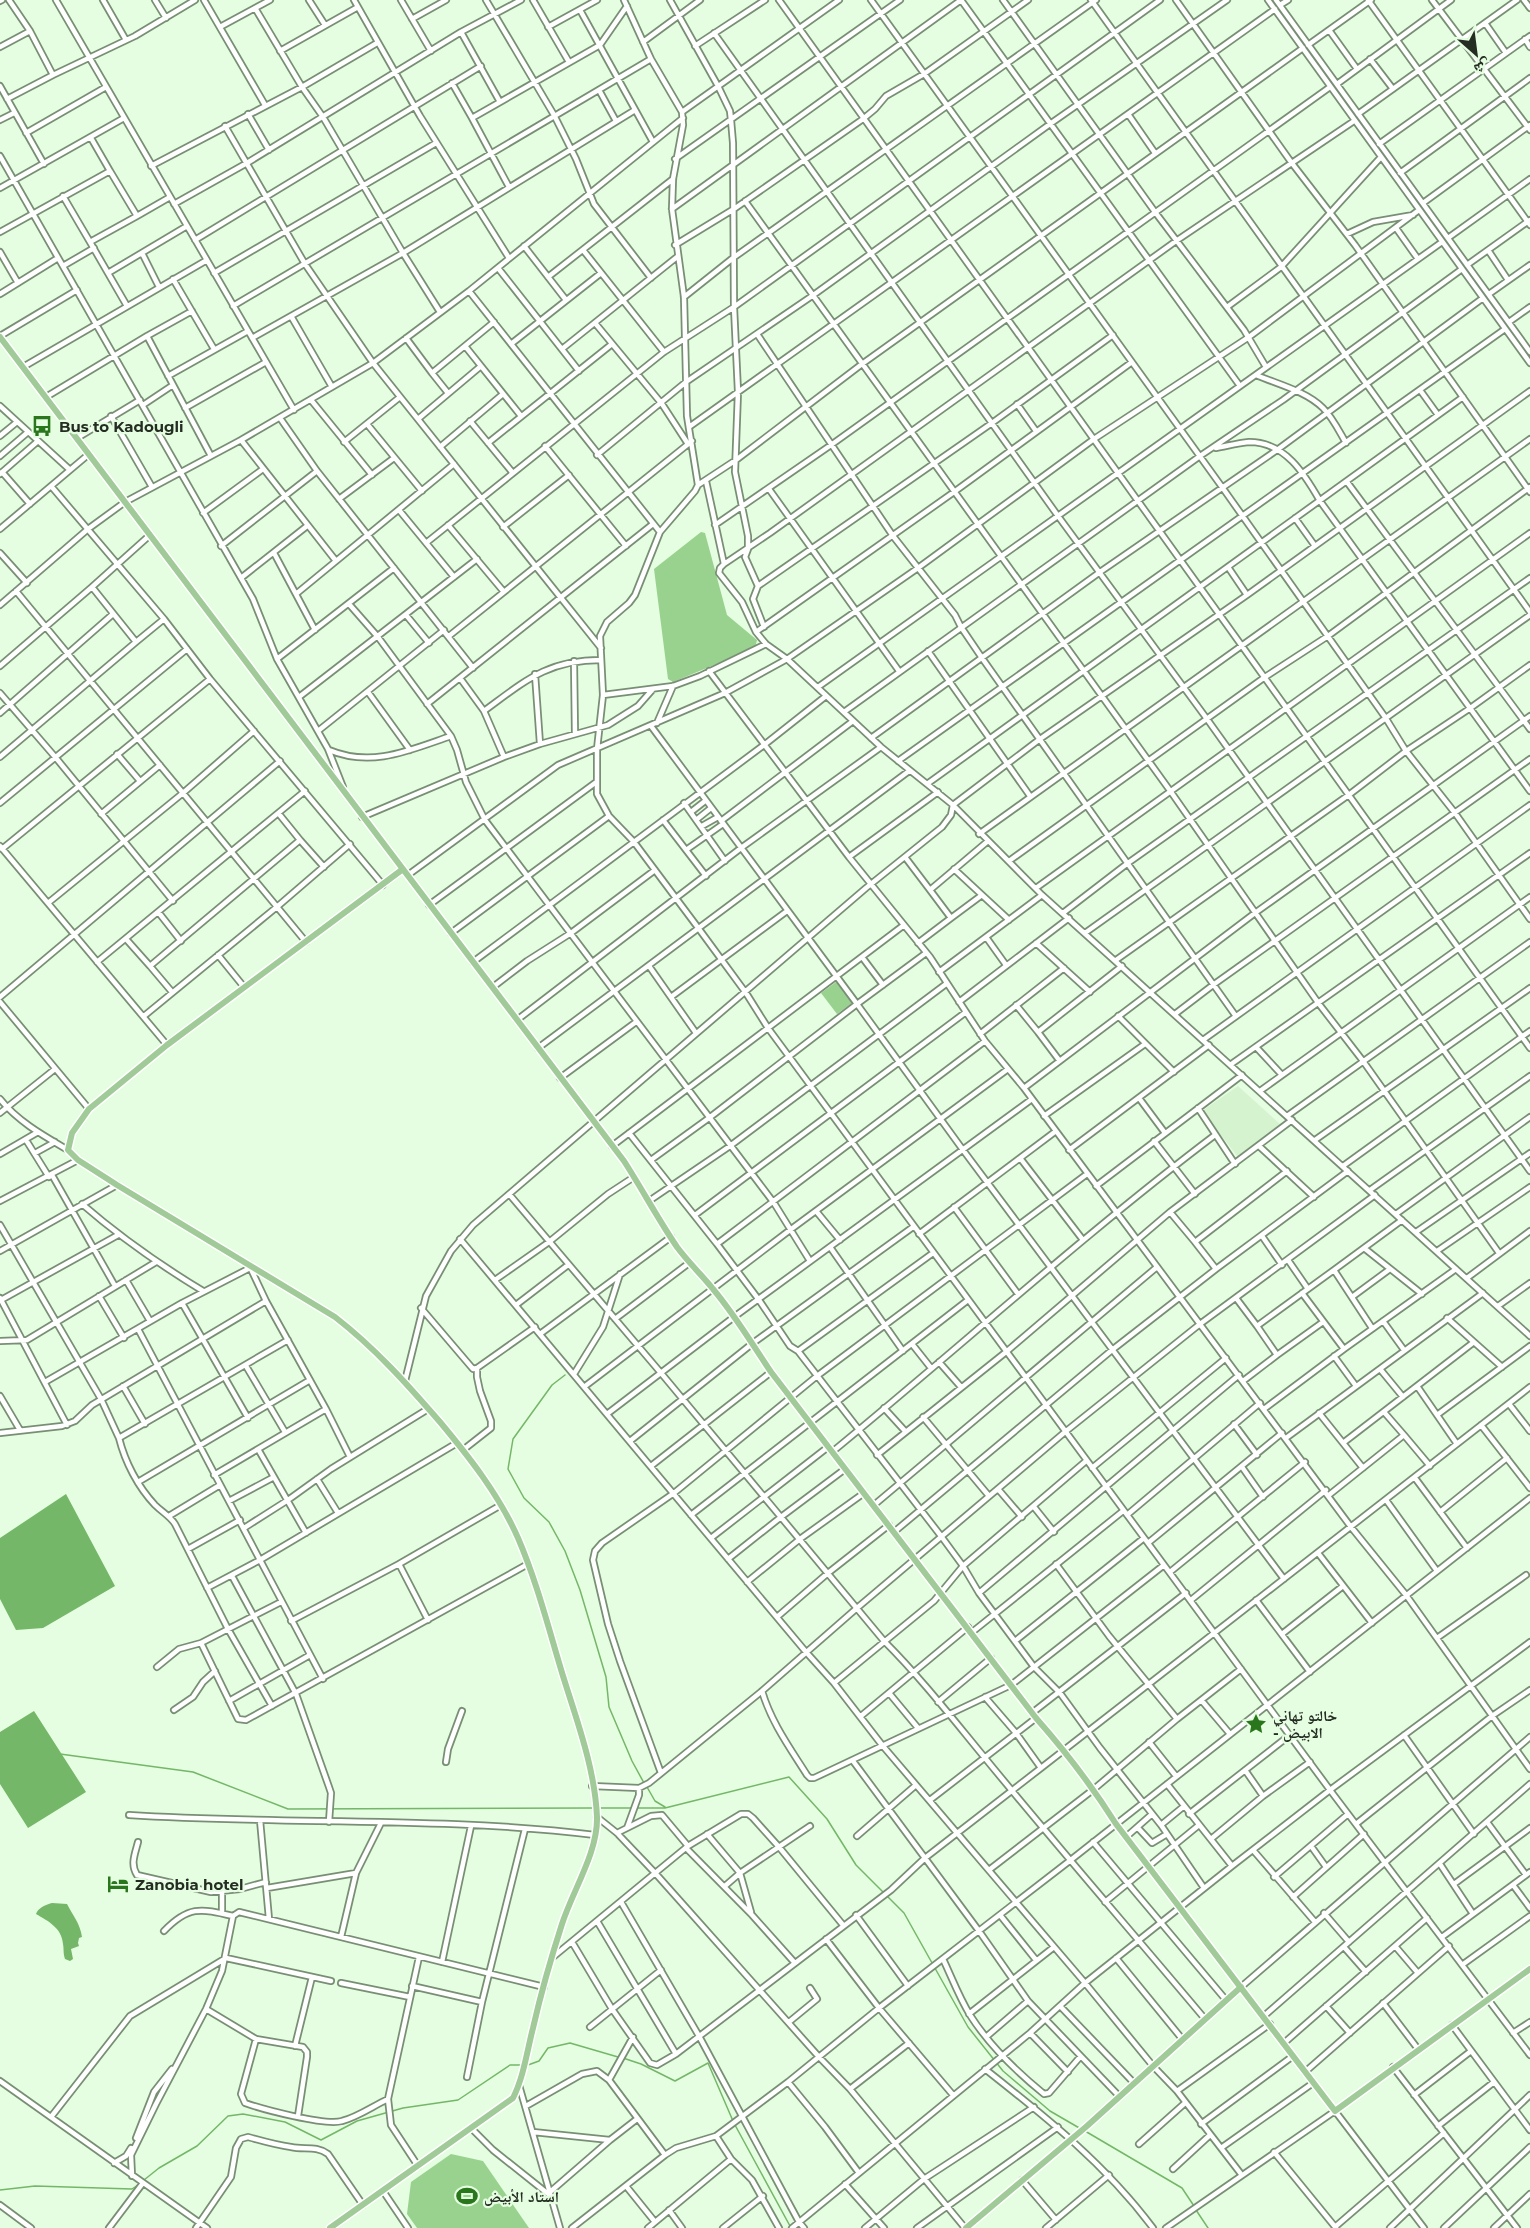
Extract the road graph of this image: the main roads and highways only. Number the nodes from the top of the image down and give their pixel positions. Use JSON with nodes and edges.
{"nodes":[{"id":1,"x":0,"y":336,"type":"edge"},
{"id":2,"x":403,"y":869,"type":"junction"},
{"id":3,"x":1530,"y":1969,"type":"edge"},
{"id":4,"x":1241,"y":1987,"type":"junction"},
{"id":5,"x":330,"y":2228,"type":"edge"},
{"id":6,"x":966,"y":2228,"type":"edge"}],
"edges":[{"from":1,"to":2,"type":"main road"},
{"from":2,"to":4,"type":"main road"},
{"from":2,"to":5,"type":"main road"},
{"from":3,"to":4,"type":"main road"},
{"from":4,"to":6,"type":"main road"}]}
